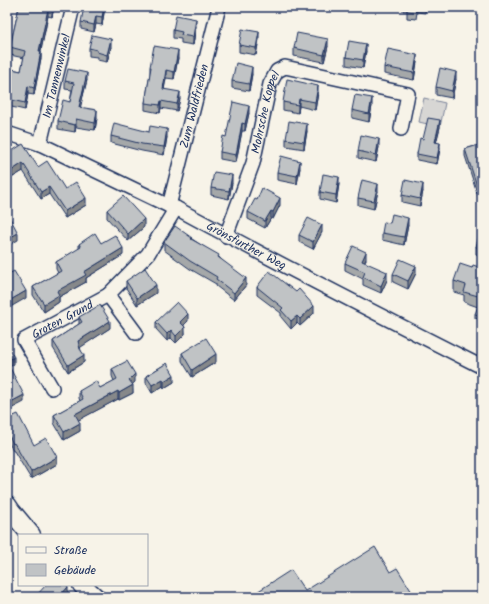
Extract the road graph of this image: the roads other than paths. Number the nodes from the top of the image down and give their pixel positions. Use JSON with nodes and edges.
{"nodes":[{"id":1,"x":73,"y":7,"type":"edge"},
{"id":2,"x":219,"y":7,"type":"edge"},
{"id":3,"x":401,"y":129,"type":"dead end"},
{"id":4,"x":7,"y":134,"type":"edge"},
{"id":5,"x":40,"y":144,"type":"junction"},
{"id":6,"x":172,"y":207,"type":"junction"},
{"id":7,"x":226,"y":236,"type":"junction"},
{"id":8,"x":108,"y":295,"type":"junction"},
{"id":9,"x":136,"y":334,"type":"dead end"},
{"id":10,"x":482,"y":367,"type":"edge"},
{"id":11,"x":52,"y":388,"type":"dead end"},
{"id":12,"x":7,"y":505,"type":"edge"},
{"id":13,"x":30,"y":534,"type":"edge"},
{"id":14,"x":83,"y":586,"type":"edge"},
{"id":15,"x":94,"y":597,"type":"edge"}],
"edges":[{"from":1,"to":5,"type":"street","name":"Im Tannenwinkel"},
{"from":2,"to":6,"type":"street","name":"Zum Waldfrieden"},
{"from":3,"to":7,"type":"street","name":"Mohrsche Koppel"},
{"from":4,"to":5,"type":"street","name":"Grönsfurther Weg"},
{"from":5,"to":6,"type":"street","name":"Grönsfurther Weg"},
{"from":6,"to":7,"type":"street","name":"Grönsfurther Weg"},
{"from":6,"to":8,"type":"street","name":"Groten Grund"},
{"from":7,"to":10,"type":"street","name":"Grönsfurther Weg"},
{"from":8,"to":9,"type":"street","name":"Groten Grund"},
{"from":8,"to":11,"type":"street","name":"Groten Grund"},
{"from":12,"to":13,"type":"street"},
{"from":14,"to":15,"type":"street"}]}
